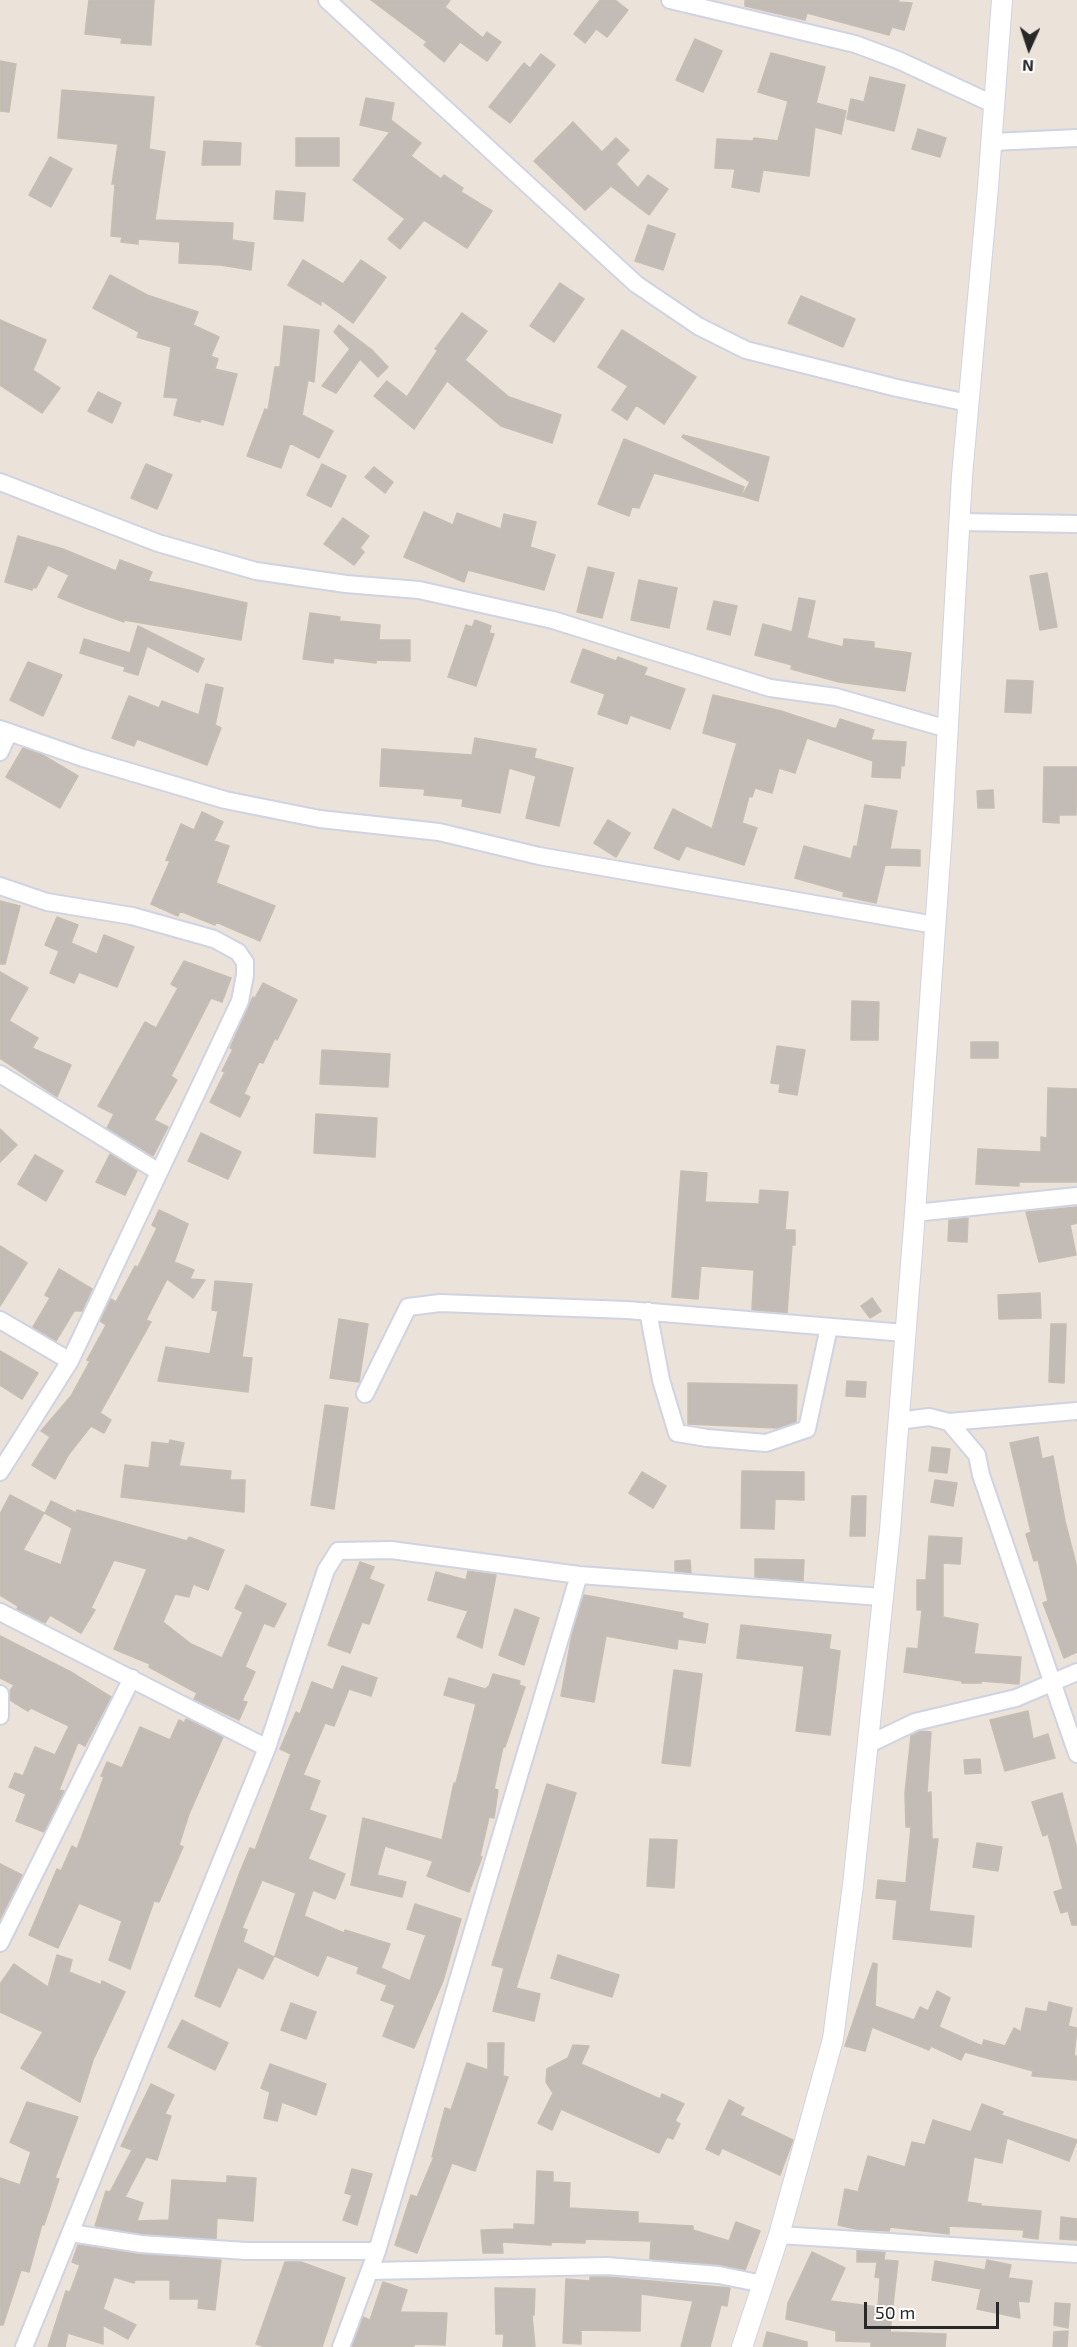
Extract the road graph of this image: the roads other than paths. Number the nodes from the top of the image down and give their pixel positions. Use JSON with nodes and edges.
{"nodes":[{"id":1,"x":327,"y":0,"type":"edge"},
{"id":2,"x":670,"y":0,"type":"edge"},
{"id":3,"x":1002,"y":0,"type":"edge"},
{"id":4,"x":995,"y":105,"type":"junction"},
{"id":5,"x":1077,"y":138,"type":"edge"},
{"id":6,"x":992,"y":142,"type":"junction"},
{"id":7,"x":968,"y":403,"type":"junction"},
{"id":8,"x":0,"y":482,"type":"edge"},
{"id":9,"x":959,"y":522,"type":"junction"},
{"id":10,"x":1077,"y":524,"type":"edge"},
{"id":11,"x":948,"y":729,"type":"junction"},
{"id":12,"x":5,"y":730,"type":"edge"},
{"id":13,"x":0,"y":752,"type":"edge"},
{"id":14,"x":0,"y":886,"type":"edge"},
{"id":15,"x":935,"y":925,"type":"junction"},
{"id":16,"x":0,"y":1074,"type":"edge"},
{"id":17,"x":159,"y":1172,"type":"junction"},
{"id":18,"x":1077,"y":1196,"type":"edge"},
{"id":19,"x":915,"y":1213,"type":"junction"},
{"id":20,"x":648,"y":1311,"type":"junction"},
{"id":21,"x":0,"y":1320,"type":"edge"},
{"id":22,"x":829,"y":1327,"type":"junction"},
{"id":23,"x":905,"y":1333,"type":"junction"},
{"id":24,"x":70,"y":1361,"type":"junction"},
{"id":25,"x":365,"y":1394,"type":"dead end"},
{"id":26,"x":1077,"y":1411,"type":"edge"},
{"id":27,"x":898,"y":1421,"type":"junction"},
{"id":28,"x":949,"y":1422,"type":"junction"},
{"id":29,"x":0,"y":1472,"type":"edge"},
{"id":30,"x":579,"y":1575,"type":"junction"},
{"id":31,"x":882,"y":1597,"type":"junction"},
{"id":32,"x":0,"y":1611,"type":"edge"},
{"id":33,"x":1077,"y":1672,"type":"edge"},
{"id":34,"x":132,"y":1678,"type":"junction"},
{"id":35,"x":1053,"y":1683,"type":"junction"},
{"id":36,"x":0,"y":1694,"type":"edge"},
{"id":37,"x":0,"y":1716,"type":"edge"},
{"id":38,"x":867,"y":1745,"type":"junction"},
{"id":39,"x":267,"y":1748,"type":"junction"},
{"id":40,"x":1077,"y":1754,"type":"edge"},
{"id":41,"x":0,"y":1943,"type":"edge"},
{"id":42,"x":71,"y":2233,"type":"junction"},
{"id":43,"x":779,"y":2235,"type":"junction"},
{"id":44,"x":377,"y":2251,"type":"junction"},
{"id":45,"x":1077,"y":2254,"type":"edge"},
{"id":46,"x":370,"y":2271,"type":"junction"},
{"id":47,"x":763,"y":2284,"type":"junction"},
{"id":48,"x":24,"y":2347,"type":"edge"},
{"id":49,"x":341,"y":2347,"type":"edge"},
{"id":50,"x":742,"y":2347,"type":"edge"}],
"edges":[{"from":1,"to":7,"type":"street"},
{"from":2,"to":4,"type":"street"},
{"from":3,"to":4,"type":"street"},
{"from":4,"to":6,"type":"street"},
{"from":5,"to":6,"type":"street"},
{"from":6,"to":7,"type":"street"},
{"from":7,"to":9,"type":"street"},
{"from":8,"to":11,"type":"street"},
{"from":9,"to":10,"type":"street"},
{"from":9,"to":11,"type":"street"},
{"from":11,"to":15,"type":"street"},
{"from":12,"to":13,"type":"street"},
{"from":12,"to":15,"type":"street"},
{"from":14,"to":17,"type":"street"},
{"from":15,"to":19,"type":"street"},
{"from":16,"to":17,"type":"street"},
{"from":17,"to":24,"type":"street"},
{"from":18,"to":19,"type":"street"},
{"from":19,"to":23,"type":"street"},
{"from":20,"to":22,"type":"street"},
{"from":20,"to":22,"type":"street"},
{"from":20,"to":25,"type":"street"},
{"from":21,"to":24,"type":"street"},
{"from":22,"to":23,"type":"street"},
{"from":23,"to":27,"type":"street"},
{"from":24,"to":29,"type":"street"},
{"from":26,"to":28,"type":"street"},
{"from":27,"to":28,"type":"street"},
{"from":27,"to":31,"type":"street"},
{"from":28,"to":35,"type":"street"},
{"from":30,"to":31,"type":"street"},
{"from":30,"to":39,"type":"street"},
{"from":30,"to":44,"type":"street"},
{"from":31,"to":38,"type":"street"},
{"from":32,"to":34,"type":"street"},
{"from":33,"to":35,"type":"street"},
{"from":34,"to":39,"type":"street"},
{"from":34,"to":41,"type":"street"},
{"from":35,"to":38,"type":"street"},
{"from":35,"to":40,"type":"street"},
{"from":36,"to":37,"type":"street"},
{"from":38,"to":43,"type":"street"},
{"from":39,"to":42,"type":"street"},
{"from":42,"to":44,"type":"street"},
{"from":42,"to":48,"type":"street"},
{"from":43,"to":45,"type":"street"},
{"from":43,"to":47,"type":"street"},
{"from":44,"to":46,"type":"street"},
{"from":46,"to":47,"type":"street"},
{"from":46,"to":49,"type":"street"},
{"from":47,"to":50,"type":"street"}]}
